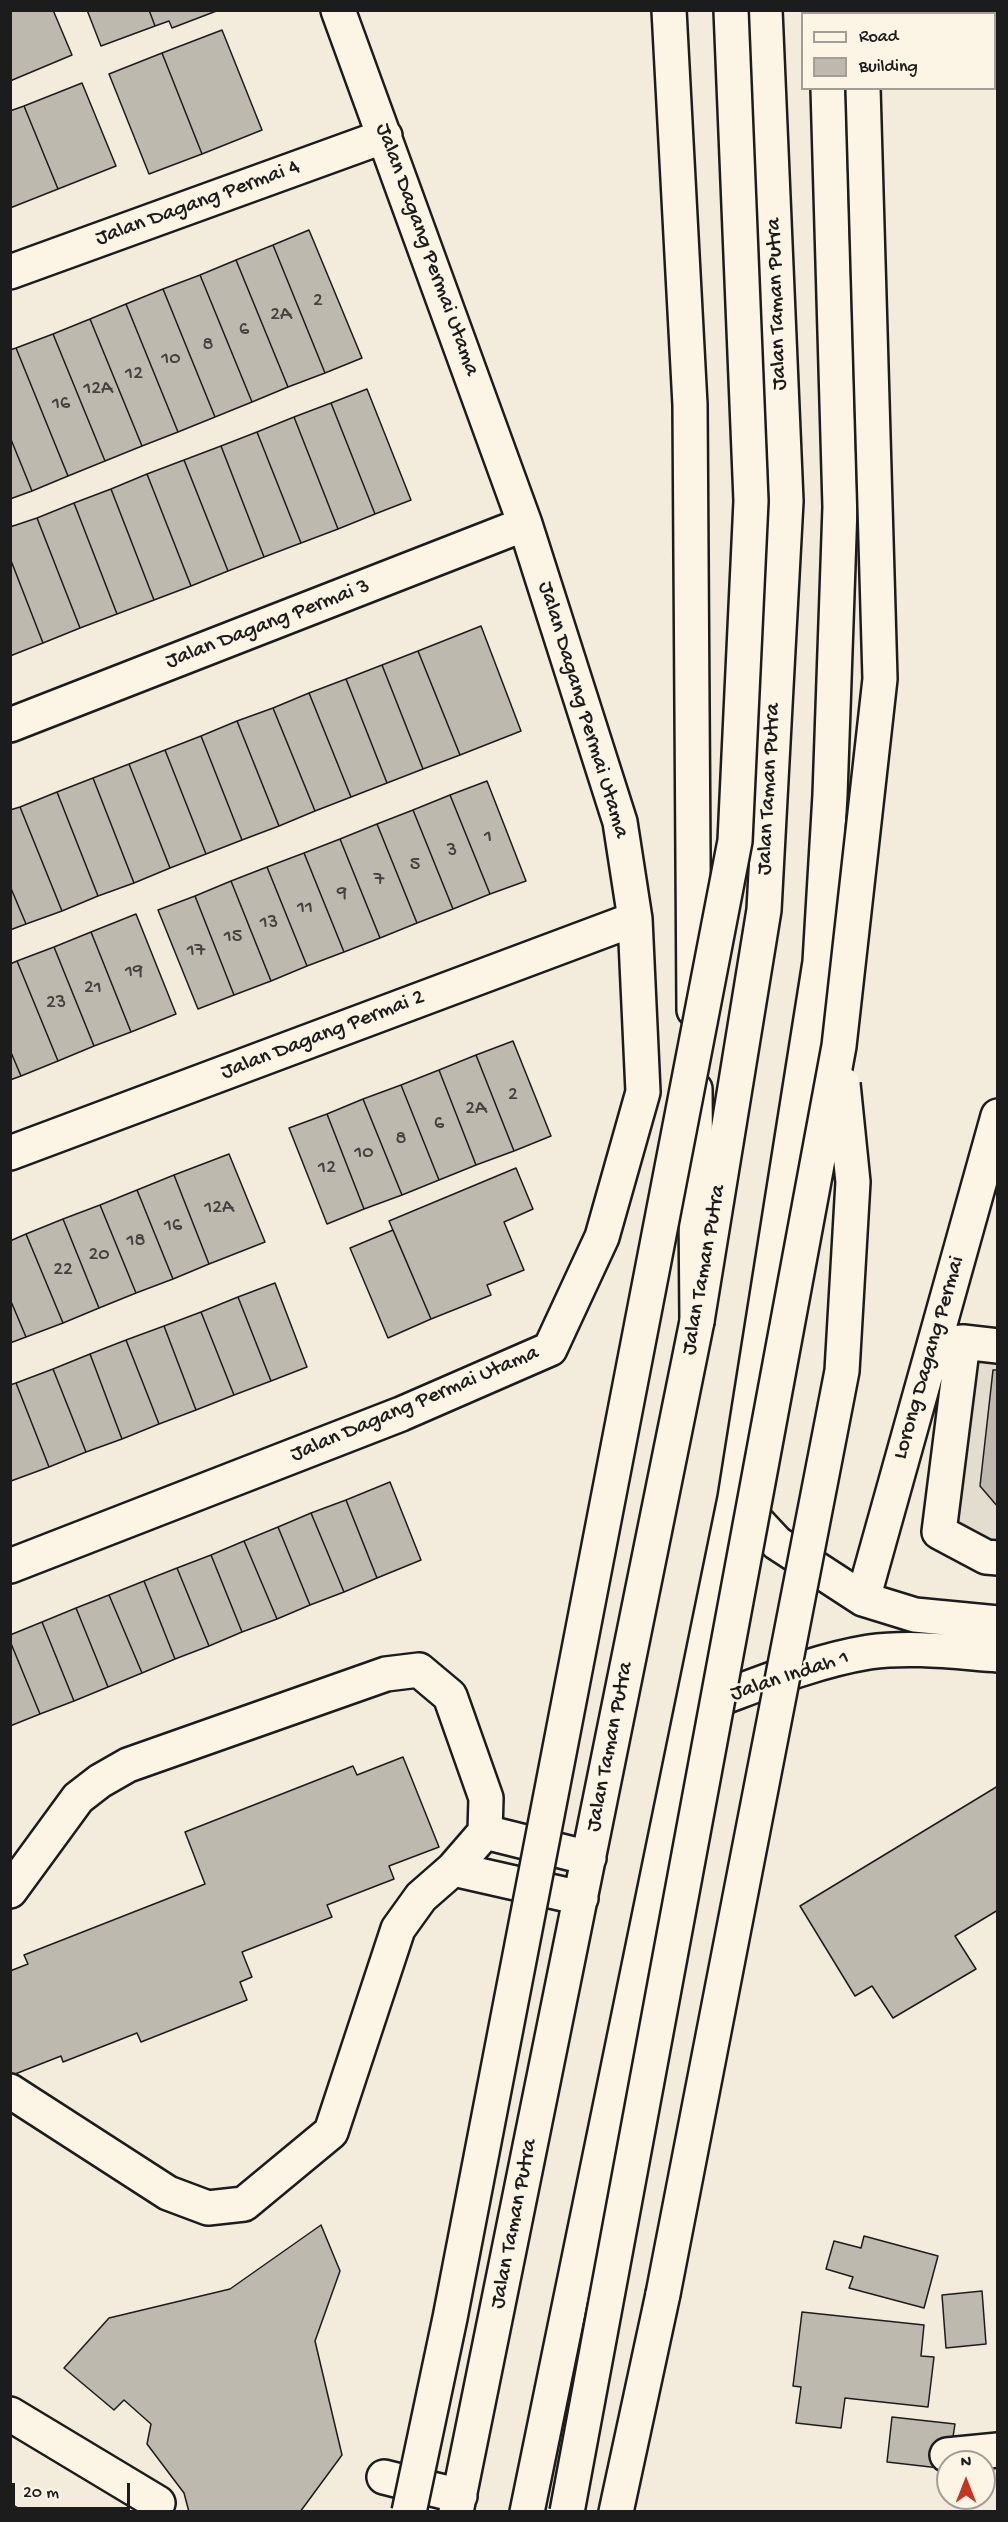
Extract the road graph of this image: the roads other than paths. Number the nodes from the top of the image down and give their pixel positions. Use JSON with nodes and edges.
{"nodes":[{"id":1,"x":338,"y":10,"type":"edge"},
{"id":2,"x":669,"y":10,"type":"edge"},
{"id":3,"x":731,"y":10,"type":"edge"},
{"id":4,"x":765,"y":10,"type":"edge"},
{"id":5,"x":828,"y":90,"type":"edge"},
{"id":6,"x":863,"y":90,"type":"edge"},
{"id":7,"x":384,"y":136,"type":"junction"},
{"id":8,"x":10,"y":272,"type":"edge"},
{"id":9,"x":525,"y":524,"type":"junction"},
{"id":10,"x":10,"y":725,"type":"edge"},
{"id":11,"x":635,"y":919,"type":"junction"},
{"id":12,"x":840,"y":1046,"type":"junction"},
{"id":13,"x":995,"y":1132,"type":"edge"},
{"id":14,"x":10,"y":1154,"type":"edge"},
{"id":15,"x":697,"y":1321,"type":"junction"},
{"id":16,"x":948,"y":1343,"type":"junction"},
{"id":17,"x":998,"y":1346,"type":"edge"},
{"id":18,"x":735,"y":1498,"type":"junction"},
{"id":19,"x":998,"y":1558,"type":"edge"},
{"id":20,"x":10,"y":1566,"type":"edge"},
{"id":21,"x":862,"y":1599,"type":"junction"},
{"id":22,"x":998,"y":1623,"type":"edge"},
{"id":23,"x":998,"y":1655,"type":"edge"},
{"id":24,"x":691,"y":1709,"type":"junction"},
{"id":25,"x":485,"y":1832,"type":"junction"},
{"id":26,"x":589,"y":1858,"type":"junction"},
{"id":27,"x":453,"y":1869,"type":"junction"},
{"id":28,"x":10,"y":1891,"type":"edge"},
{"id":29,"x":581,"y":1898,"type":"junction"},
{"id":30,"x":10,"y":2091,"type":"edge"},
{"id":31,"x":14,"y":2424,"type":"edge"},
{"id":32,"x":384,"y":2477,"type":"dead end"},
{"id":33,"x":158,"y":2503,"type":"dead end"},
{"id":34,"x":458,"y":2504,"type":"edge"},
{"id":35,"x":409,"y":2511,"type":"edge"},
{"id":36,"x":527,"y":2511,"type":"edge"},
{"id":37,"x":567,"y":2511,"type":"edge"},
{"id":38,"x":616,"y":2511,"type":"edge"}],
"edges":[{"from":1,"to":7,"type":"main road","name":"Jalan Dagang Permai Utama"},
{"from":2,"to":15,"type":"main road"},
{"from":3,"to":35,"type":"main road","bridge":true},
{"from":4,"to":15,"type":"main road","name":"Jalan Taman Putra"},
{"from":5,"to":18,"type":"main road"},
{"from":6,"to":12,"type":"main road","bridge":true},
{"from":7,"to":8,"type":"main road","name":"Jalan Dagang Permai 4"},
{"from":7,"to":9,"type":"main road","name":"Jalan Dagang Permai Utama"},
{"from":9,"to":10,"type":"main road","name":"Jalan Dagang Permai 3"},
{"from":9,"to":11,"type":"main road","name":"Jalan Dagang Permai Utama"},
{"from":11,"to":14,"type":"main road","name":"Jalan Dagang Permai 2"},
{"from":11,"to":20,"type":"main road","name":"Jalan Dagang Permai Utama"},
{"from":12,"to":37,"type":"main road","bridge":true},
{"from":12,"to":38,"type":"main road","bridge":true},
{"from":13,"to":16,"type":"main road","name":"Lorong Dagang Permai"},
{"from":15,"to":26,"type":"main road","name":"Jalan Taman Putra"},
{"from":16,"to":17,"type":"main road"},
{"from":16,"to":19,"type":"main road"},
{"from":16,"to":21,"type":"main road","name":"Lorong Dagang Permai"},
{"from":18,"to":21,"type":"main road"},
{"from":18,"to":24,"type":"main road"},
{"from":21,"to":22,"type":"main road"},
{"from":23,"to":24,"type":"main road","name":"Jalan Indah 1"},
{"from":24,"to":36,"type":"main road"},
{"from":25,"to":26,"type":"main road"},
{"from":25,"to":27,"type":"main road"},
{"from":25,"to":28,"type":"main road"},
{"from":26,"to":29,"type":"main road","name":"Jalan Taman Putra"},
{"from":27,"to":29,"type":"main road"},
{"from":27,"to":30,"type":"main road"},
{"from":29,"to":34,"type":"main road","name":"Jalan Taman Putra"},
{"from":31,"to":33,"type":"main road"},
{"from":32,"to":34,"type":"main road"}]}
